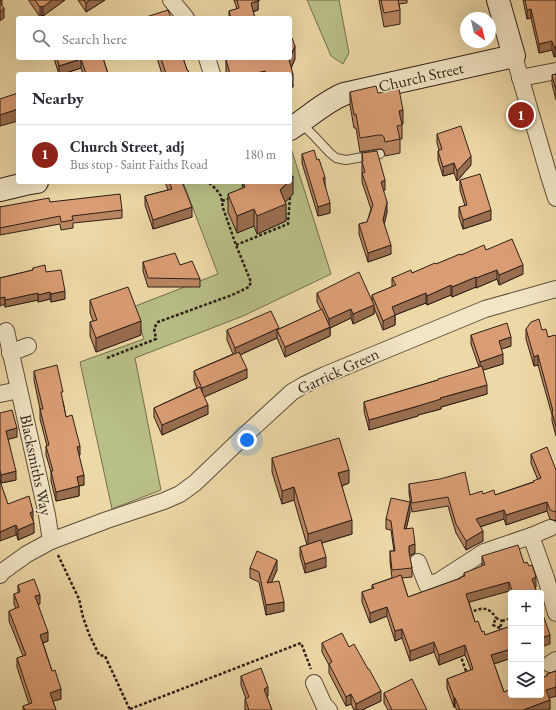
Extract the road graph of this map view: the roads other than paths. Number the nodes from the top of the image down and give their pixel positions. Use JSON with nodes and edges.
{"nodes":[{"id":1,"x":172,"y":0,"type":"edge"},
{"id":2,"x":498,"y":0,"type":"edge"},
{"id":3,"x":184,"y":16,"type":"edge"},
{"id":4,"x":514,"y":56,"type":"junction"},
{"id":5,"x":208,"y":60,"type":"edge"},
{"id":6,"x":556,"y":71,"type":"edge"},
{"id":7,"x":211,"y":72,"type":"edge"},
{"id":8,"x":520,"y":78,"type":"junction"},
{"id":9,"x":295,"y":126,"type":"edge"},
{"id":10,"x":380,"y":154,"type":"dead end"},
{"id":11,"x":24,"y":184,"type":"edge"},
{"id":12,"x":0,"y":190,"type":"edge"},
{"id":13,"x":556,"y":198,"type":"edge"},
{"id":14,"x":556,"y":289,"type":"edge"},
{"id":15,"x":6,"y":331,"type":"dead end"},
{"id":16,"x":28,"y":346,"type":"dead end"},
{"id":17,"x":10,"y":352,"type":"junction"},
{"id":18,"x":19,"y":390,"type":"junction"},
{"id":19,"x":0,"y":394,"type":"edge"},
{"id":20,"x":550,"y":528,"type":"dead end"},
{"id":21,"x":531,"y":536,"type":"junction"},
{"id":22,"x":51,"y":541,"type":"junction"},
{"id":23,"x":418,"y":562,"type":"dead end"},
{"id":24,"x":0,"y":575,"type":"edge"},
{"id":25,"x":556,"y":612,"type":"edge"},
{"id":26,"x":314,"y":683,"type":"road end"},
{"id":27,"x":329,"y":710,"type":"edge"}],
"edges":[{"from":1,"to":3,"type":"street"},
{"from":2,"to":4,"type":"street"},
{"from":4,"to":8,"type":"street"},
{"from":4,"to":9,"type":"street","name":"Church Street"},
{"from":5,"to":7,"type":"street"},
{"from":6,"to":8,"type":"street"},
{"from":8,"to":13,"type":"street"},
{"from":9,"to":10,"type":"lane"},
{"from":11,"to":12,"type":"street"},
{"from":14,"to":22,"type":"street","name":"Garrick Green"},
{"from":15,"to":17,"type":"street","name":"Blacksmiths Way"},
{"from":16,"to":17,"type":"street"},
{"from":17,"to":18,"type":"street","name":"Blacksmiths Way"},
{"from":18,"to":19,"type":"street"},
{"from":18,"to":22,"type":"street","name":"Blacksmiths Way"},
{"from":20,"to":21,"type":"street"},
{"from":21,"to":23,"type":"street"},
{"from":21,"to":25,"type":"street"},
{"from":22,"to":24,"type":"street","name":"Garrick Green"},
{"from":26,"to":27,"type":"street"}]}
